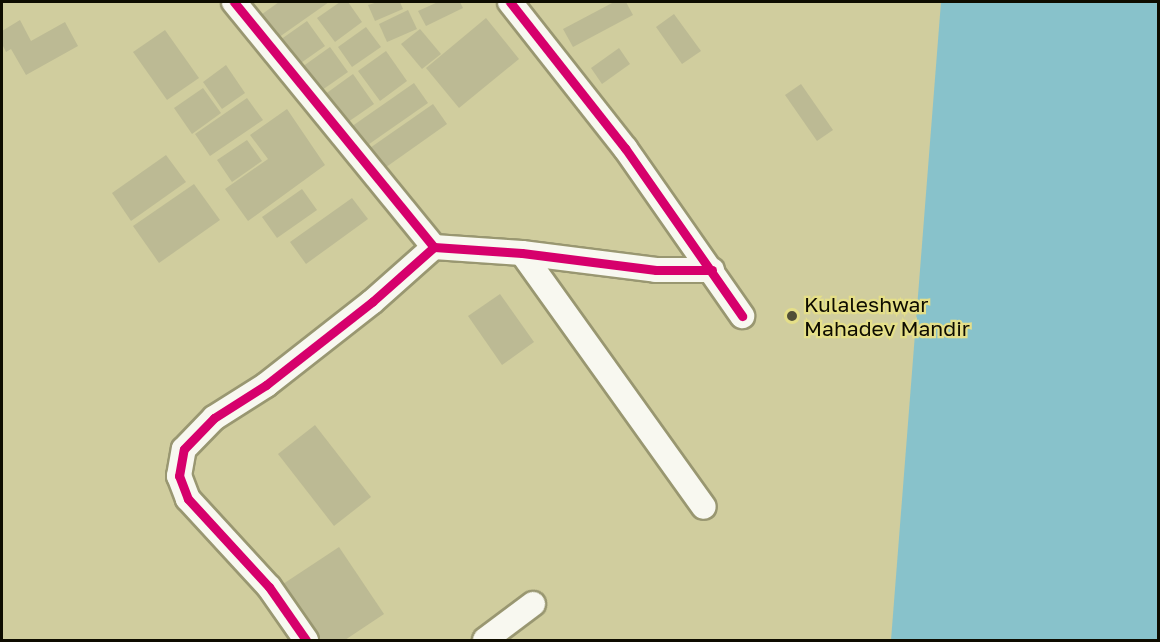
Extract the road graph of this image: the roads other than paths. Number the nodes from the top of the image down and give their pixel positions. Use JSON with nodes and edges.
{"nodes":[{"id":1,"x":234,"y":2,"type":"edge"},
{"id":2,"x":510,"y":2,"type":"edge"},
{"id":3,"x":434,"y":247,"type":"junction"},
{"id":4,"x":522,"y":253,"type":"junction"},
{"id":5,"x":711,"y":270,"type":"junction"},
{"id":6,"x":742,"y":316,"type":"dead end"},
{"id":7,"x":704,"y":507,"type":"dead end"},
{"id":8,"x":533,"y":604,"type":"dead end"},
{"id":9,"x":306,"y":640,"type":"edge"},
{"id":10,"x":485,"y":640,"type":"edge"}],
"edges":[{"from":1,"to":3,"type":"street"},
{"from":2,"to":5,"type":"street"},
{"from":3,"to":4,"type":"street"},
{"from":3,"to":9,"type":"street"},
{"from":4,"to":5,"type":"street"},
{"from":4,"to":7,"type":"street"},
{"from":5,"to":6,"type":"street"},
{"from":8,"to":10,"type":"street"}]}
